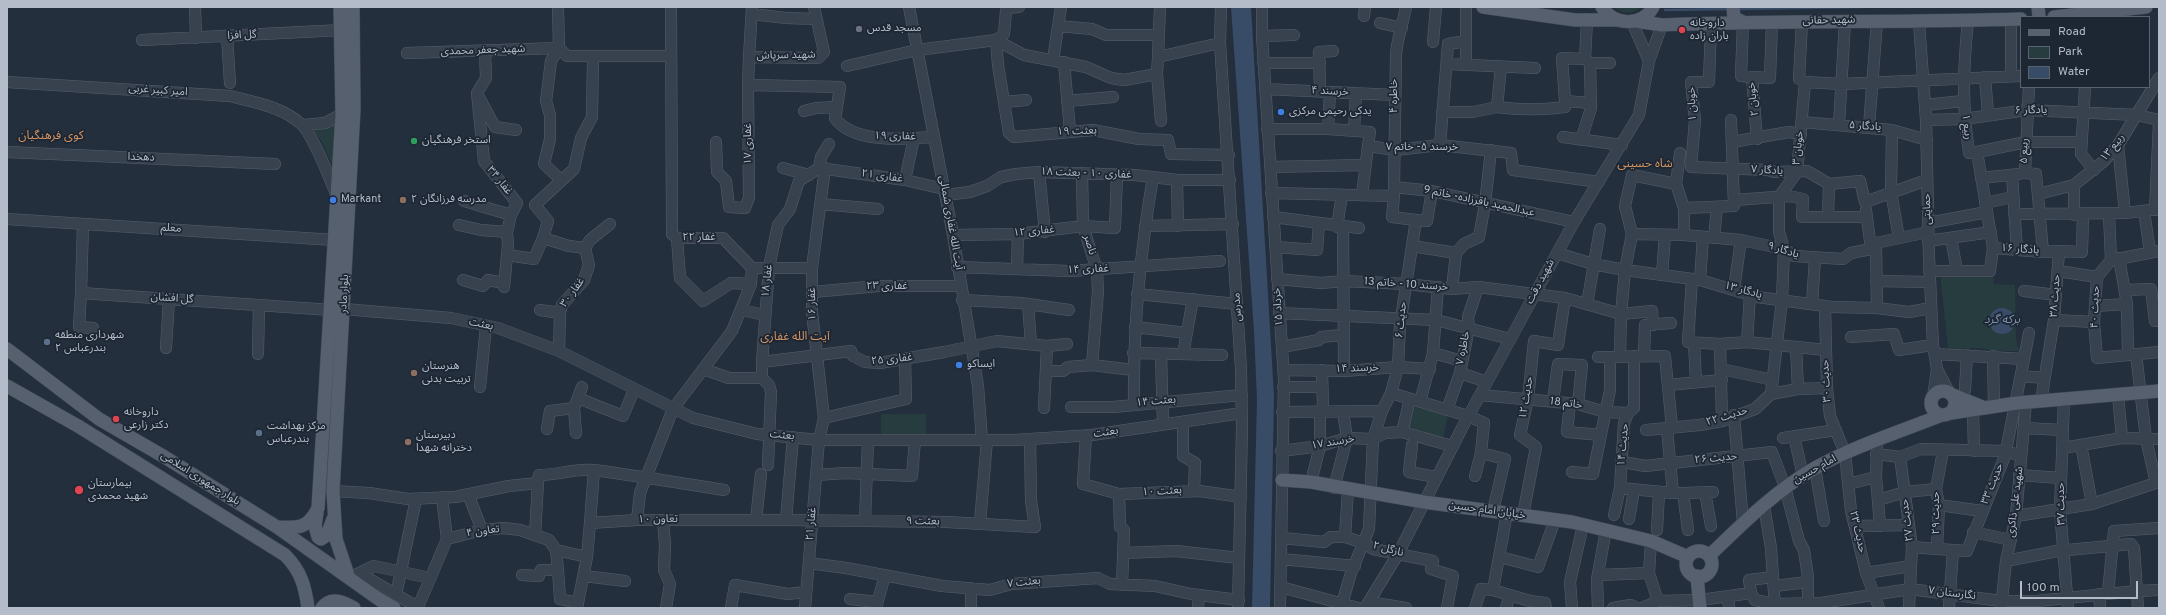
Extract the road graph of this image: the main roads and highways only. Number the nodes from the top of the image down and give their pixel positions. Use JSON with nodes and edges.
{"nodes":[{"id":1,"x":340,"y":7,"type":"edge"},
{"id":2,"x":353,"y":7,"type":"edge"},
{"id":3,"x":1483,"y":7,"type":"edge"},
{"id":4,"x":1602,"y":7,"type":"edge"},
{"id":5,"x":1653,"y":7,"type":"edge"},
{"id":6,"x":1733,"y":7,"type":"edge"},
{"id":7,"x":2146,"y":7,"type":"edge"},
{"id":8,"x":1525,"y":10,"type":"edge"},
{"id":9,"x":2089,"y":15,"type":"edge"},
{"id":10,"x":2072,"y":16,"type":"edge"},
{"id":11,"x":2016,"y":19,"type":"edge"},
{"id":12,"x":1618,"y":20,"type":"junction"},
{"id":13,"x":1634,"y":21,"type":"junction"},
{"id":14,"x":1743,"y":22,"type":"junction"},
{"id":15,"x":338,"y":309,"type":"junction"},
{"id":16,"x":7,"y":349,"type":"edge"},
{"id":17,"x":7,"y":377,"type":"edge"},
{"id":18,"x":7,"y":386,"type":"edge"},
{"id":19,"x":2159,"y":391,"type":"edge"},
{"id":20,"x":1951,"y":394,"type":"junction"},
{"id":21,"x":28,"y":397,"type":"junction"},
{"id":22,"x":1932,"y":400,"type":"junction"},
{"id":23,"x":1991,"y":408,"type":"junction"},
{"id":24,"x":1947,"y":414,"type":"junction"},
{"id":25,"x":1906,"y":430,"type":"junction"},
{"id":26,"x":1282,"y":480,"type":"road end"},
{"id":27,"x":318,"y":508,"type":"junction"},
{"id":28,"x":334,"y":514,"type":"junction"},
{"id":29,"x":277,"y":527,"type":"junction"},
{"id":30,"x":1709,"y":556,"type":"junction"},
{"id":31,"x":1688,"y":557,"type":"junction"},
{"id":32,"x":354,"y":576,"type":"junction"},
{"id":33,"x":1697,"y":576,"type":"junction"},
{"id":34,"x":1700,"y":604,"type":"edge"},
{"id":35,"x":308,"y":608,"type":"edge"},
{"id":36,"x":322,"y":608,"type":"edge"},
{"id":37,"x":354,"y":608,"type":"edge"},
{"id":38,"x":394,"y":608,"type":"edge"}],
"edges":[{"from":1,"to":15,"type":"main road","name":"بلوار مادر"},
{"from":2,"to":15,"type":"main road","name":"بلوار مادر"},
{"from":3,"to":8,"type":"main road"},
{"from":4,"to":12,"type":"main road"},
{"from":5,"to":13,"type":"main road"},
{"from":6,"to":14,"type":"main road"},
{"from":7,"to":9,"type":"main road"},
{"from":8,"to":12,"type":"main road"},
{"from":9,"to":10,"type":"main road"},
{"from":11,"to":14,"type":"main road","name":"شهید حقانی"},
{"from":12,"to":13,"type":"main road","name":"شهید حقانی"},
{"from":13,"to":14,"type":"main road","name":"شهید حقانی"},
{"from":15,"to":27,"type":"main road","name":"بلوار مادر"},
{"from":15,"to":28,"type":"main road","name":"بلوار مادر"},
{"from":16,"to":29,"type":"main road","name":"بلوار جمهوری اسلامی"},
{"from":17,"to":21,"type":"main road"},
{"from":18,"to":21,"type":"main road","name":"بلوار جمهوری اسلامی"},
{"from":19,"to":23,"type":"main road"},
{"from":20,"to":22,"type":"main road"},
{"from":20,"to":23,"type":"main road"},
{"from":20,"to":24,"type":"main road"},
{"from":21,"to":35,"type":"main road","name":"بلوار جمهوری اسلامی"},
{"from":22,"to":24,"type":"main road"},
{"from":22,"to":25,"type":"main road","name":"امام حسین"},
{"from":23,"to":24,"type":"main road"},
{"from":24,"to":25,"type":"main road"},
{"from":25,"to":30,"type":"main road","name":"امام حسین"},
{"from":26,"to":31,"type":"main road","name":"خیابان امام حسین"},
{"from":27,"to":28,"type":"main road","name":"بلوار مادر"},
{"from":27,"to":29,"type":"main road"},
{"from":28,"to":32,"type":"main road","name":"بلوار مادر"},
{"from":29,"to":32,"type":"main road","name":"بلوار جمهوری اسلامی"},
{"from":30,"to":31,"type":"main road"},
{"from":30,"to":33,"type":"main road"},
{"from":31,"to":33,"type":"main road"},
{"from":32,"to":38,"type":"main road","name":"بلوار جمهوری اسلامی"},
{"from":33,"to":34,"type":"main road"},
{"from":36,"to":37,"type":"main road"}]}
